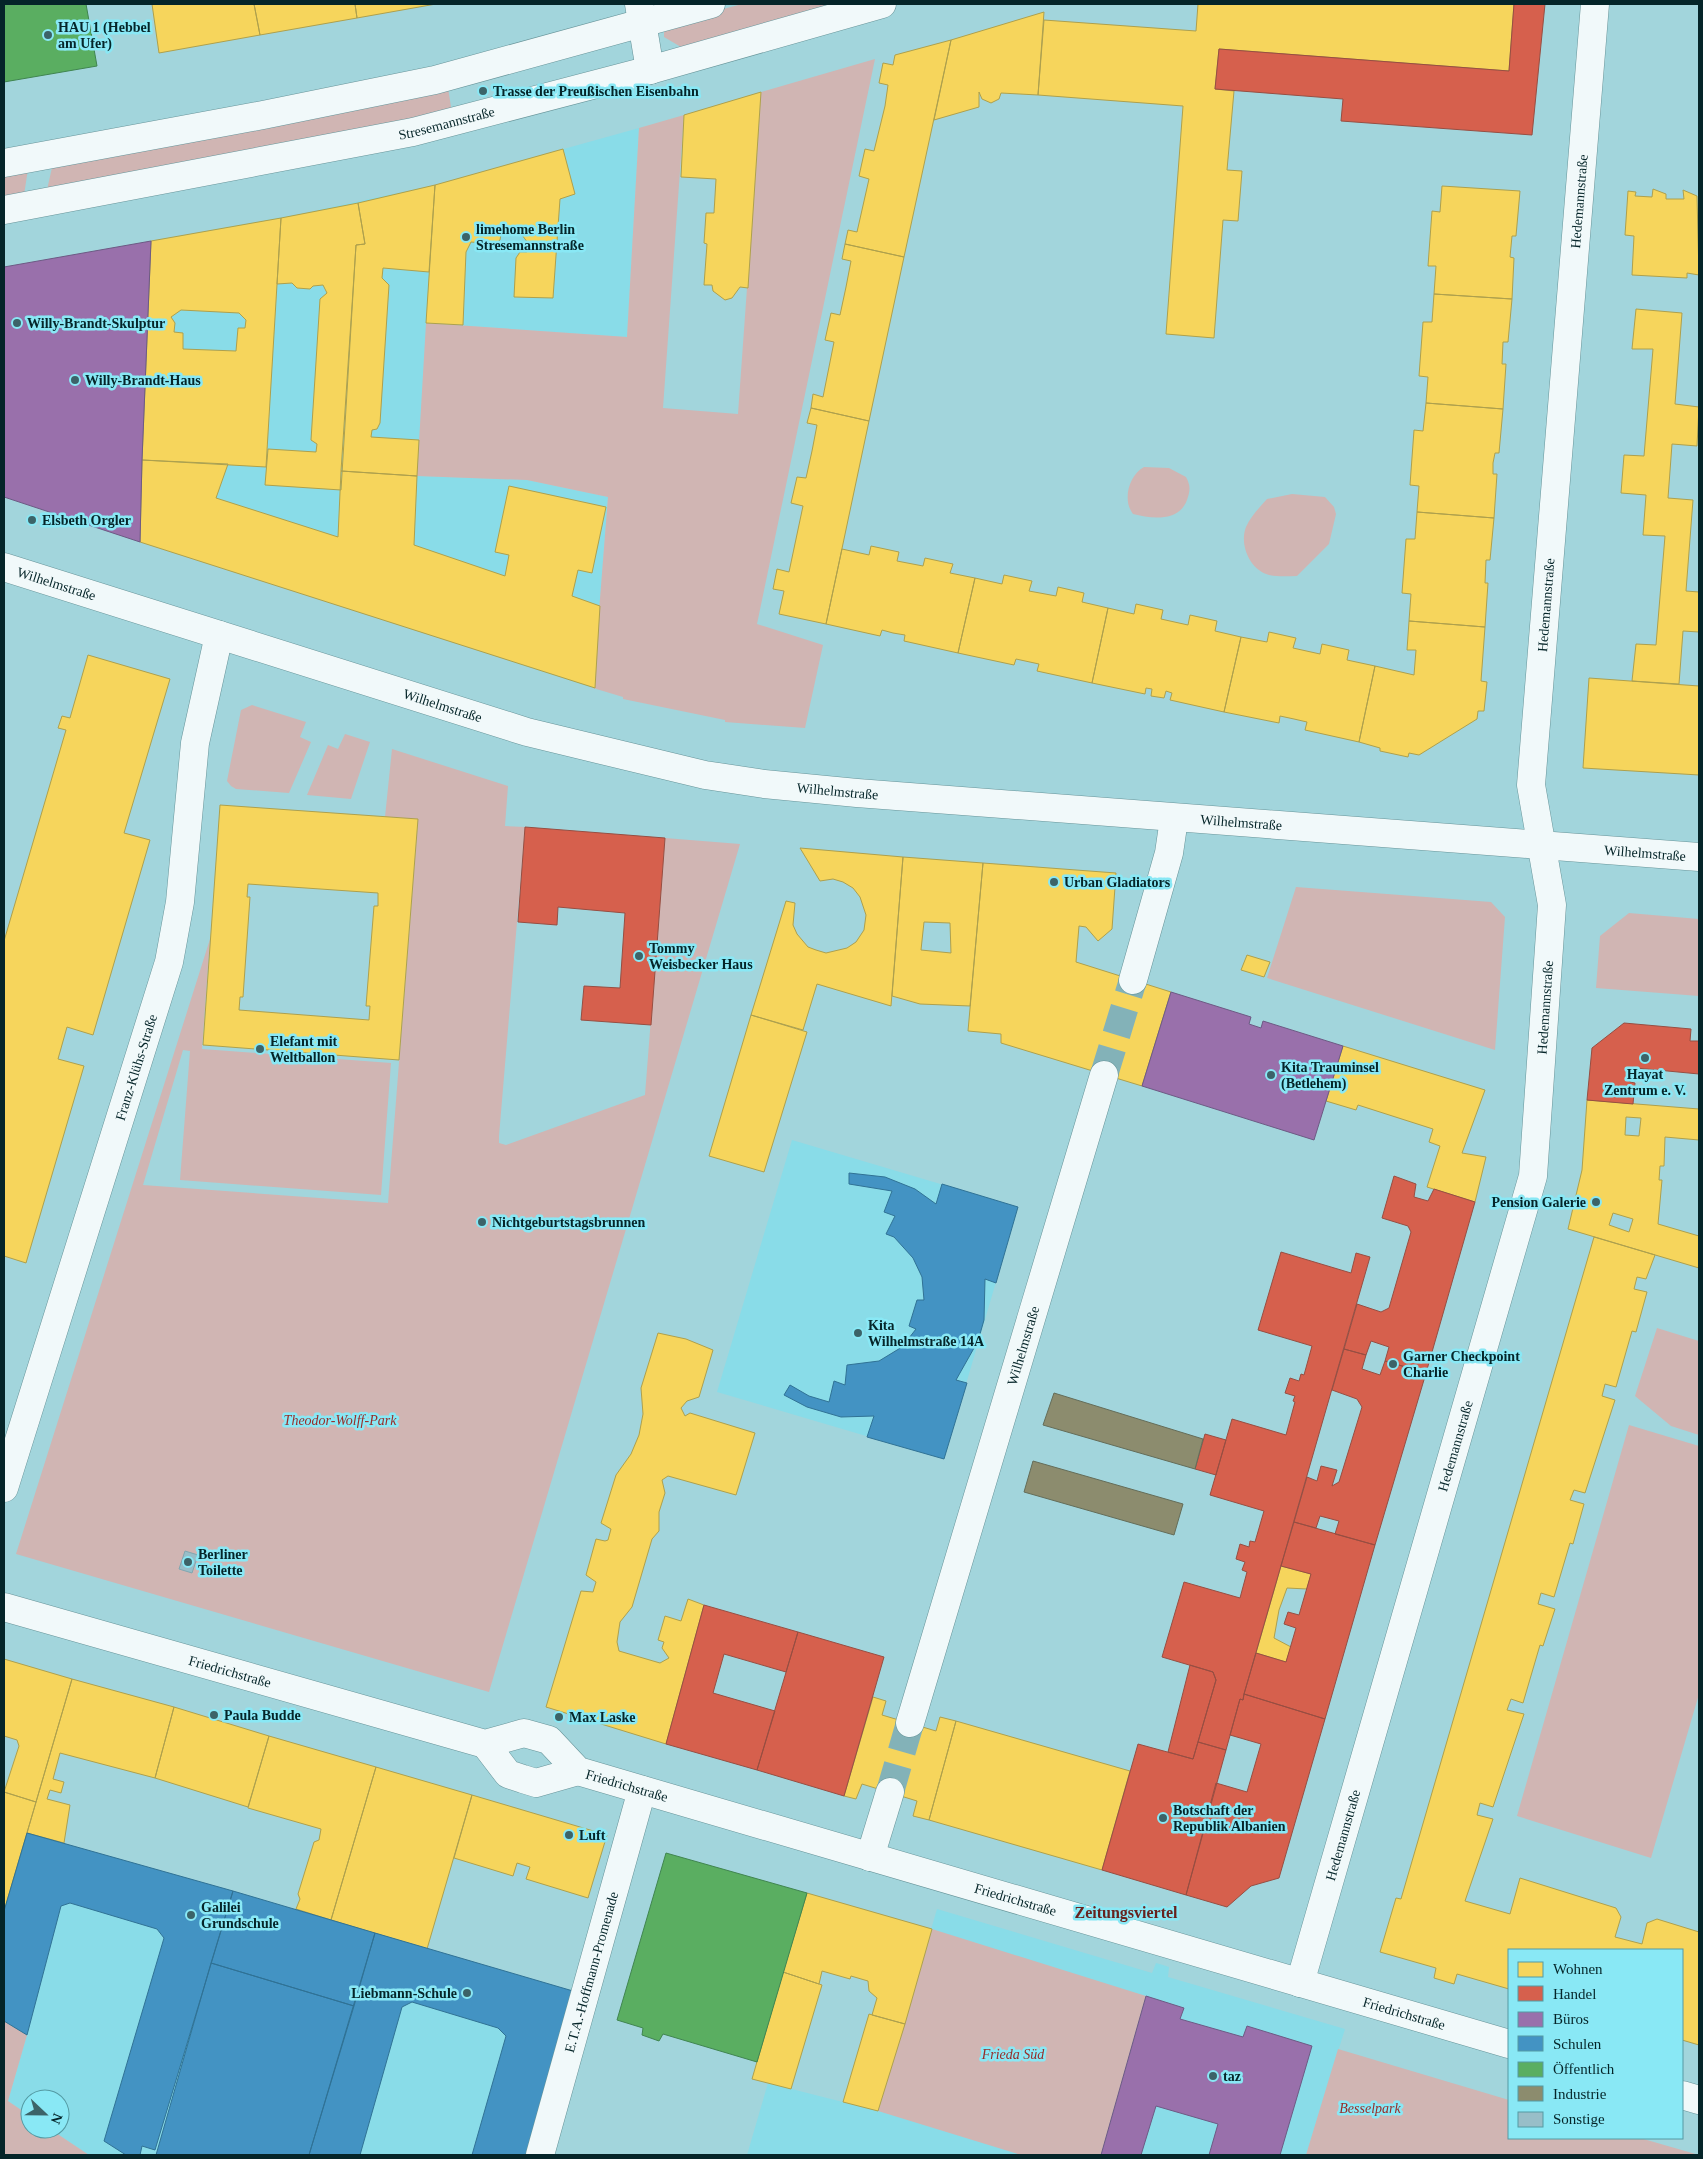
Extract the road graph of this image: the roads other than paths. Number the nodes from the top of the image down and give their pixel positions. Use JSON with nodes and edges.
{"nodes":[{"id":1,"x":711,"y":4,"type":"edge"},
{"id":2,"x":882,"y":4,"type":"edge"},
{"id":3,"x":1595,"y":4,"type":"edge"},
{"id":4,"x":641,"y":13,"type":"edge"},
{"id":5,"x":650,"y":70,"type":"junction"},
{"id":6,"x":4,"y":163,"type":"edge"},
{"id":7,"x":4,"y":210,"type":"edge"},
{"id":8,"x":4,"y":567,"type":"edge"},
{"id":9,"x":219,"y":635,"type":"junction"},
{"id":10,"x":1174,"y":819,"type":"junction"},
{"id":11,"x":1541,"y":846,"type":"junction"},
{"id":12,"x":1699,"y":858,"type":"edge"},
{"id":13,"x":1133,"y":980,"type":"tunnel mouth"},
{"id":14,"x":1104,"y":1075,"type":"tunnel mouth"},
{"id":15,"x":4,"y":1488,"type":"edge"},
{"id":16,"x":4,"y":1607,"type":"edge"},
{"id":17,"x":910,"y":1723,"type":"tunnel mouth"},
{"id":18,"x":485,"y":1744,"type":"junction"},
{"id":19,"x":578,"y":1771,"type":"junction"},
{"id":20,"x":642,"y":1790,"type":"junction"},
{"id":21,"x":890,"y":1792,"type":"tunnel mouth"},
{"id":22,"x":870,"y":1857,"type":"junction"},
{"id":23,"x":1300,"y":1983,"type":"junction"},
{"id":24,"x":1508,"y":2044,"type":"edge"},
{"id":25,"x":1683,"y":2095,"type":"edge"},
{"id":26,"x":1699,"y":2100,"type":"edge"},
{"id":27,"x":540,"y":2155,"type":"edge"}],
"edges":[{"from":1,"to":4,"type":"street"},
{"from":2,"to":5,"type":"street","name":"Stresemannstraße"},
{"from":3,"to":11,"type":"street","name":"Hedemannstraße"},
{"from":4,"to":5,"type":"street"},
{"from":4,"to":6,"type":"street"},
{"from":5,"to":7,"type":"street","name":"Stresemannstraße"},
{"from":8,"to":9,"type":"street","name":"Wilhelmstraße"},
{"from":9,"to":10,"type":"street","name":"Wilhelmstraße"},
{"from":9,"to":15,"type":"street","name":"Franz-Klühs-Straße"},
{"from":10,"to":11,"type":"street","name":"Wilhelmstraße"},
{"from":10,"to":13,"type":"street"},
{"from":11,"to":12,"type":"street","name":"Wilhelmstraße"},
{"from":11,"to":23,"type":"street","name":"Hedemannstraße"},
{"from":14,"to":17,"type":"street","name":"Wilhelmstraße"},
{"from":16,"to":18,"type":"street","name":"Friedrichstraße"},
{"from":18,"to":19,"type":"street","name":"Friedrichstraße"},
{"from":18,"to":19,"type":"street","name":"Friedrichstraße"},
{"from":19,"to":20,"type":"street","name":"Friedrichstraße"},
{"from":20,"to":22,"type":"street","name":"Friedrichstraße"},
{"from":20,"to":27,"type":"street","name":"E.T.A.-Hoffmann-Promenade"},
{"from":21,"to":22,"type":"street"},
{"from":22,"to":23,"type":"street","name":"Friedrichstraße"},
{"from":23,"to":24,"type":"street","name":"Friedrichstraße"},
{"from":25,"to":26,"type":"street"}]}
